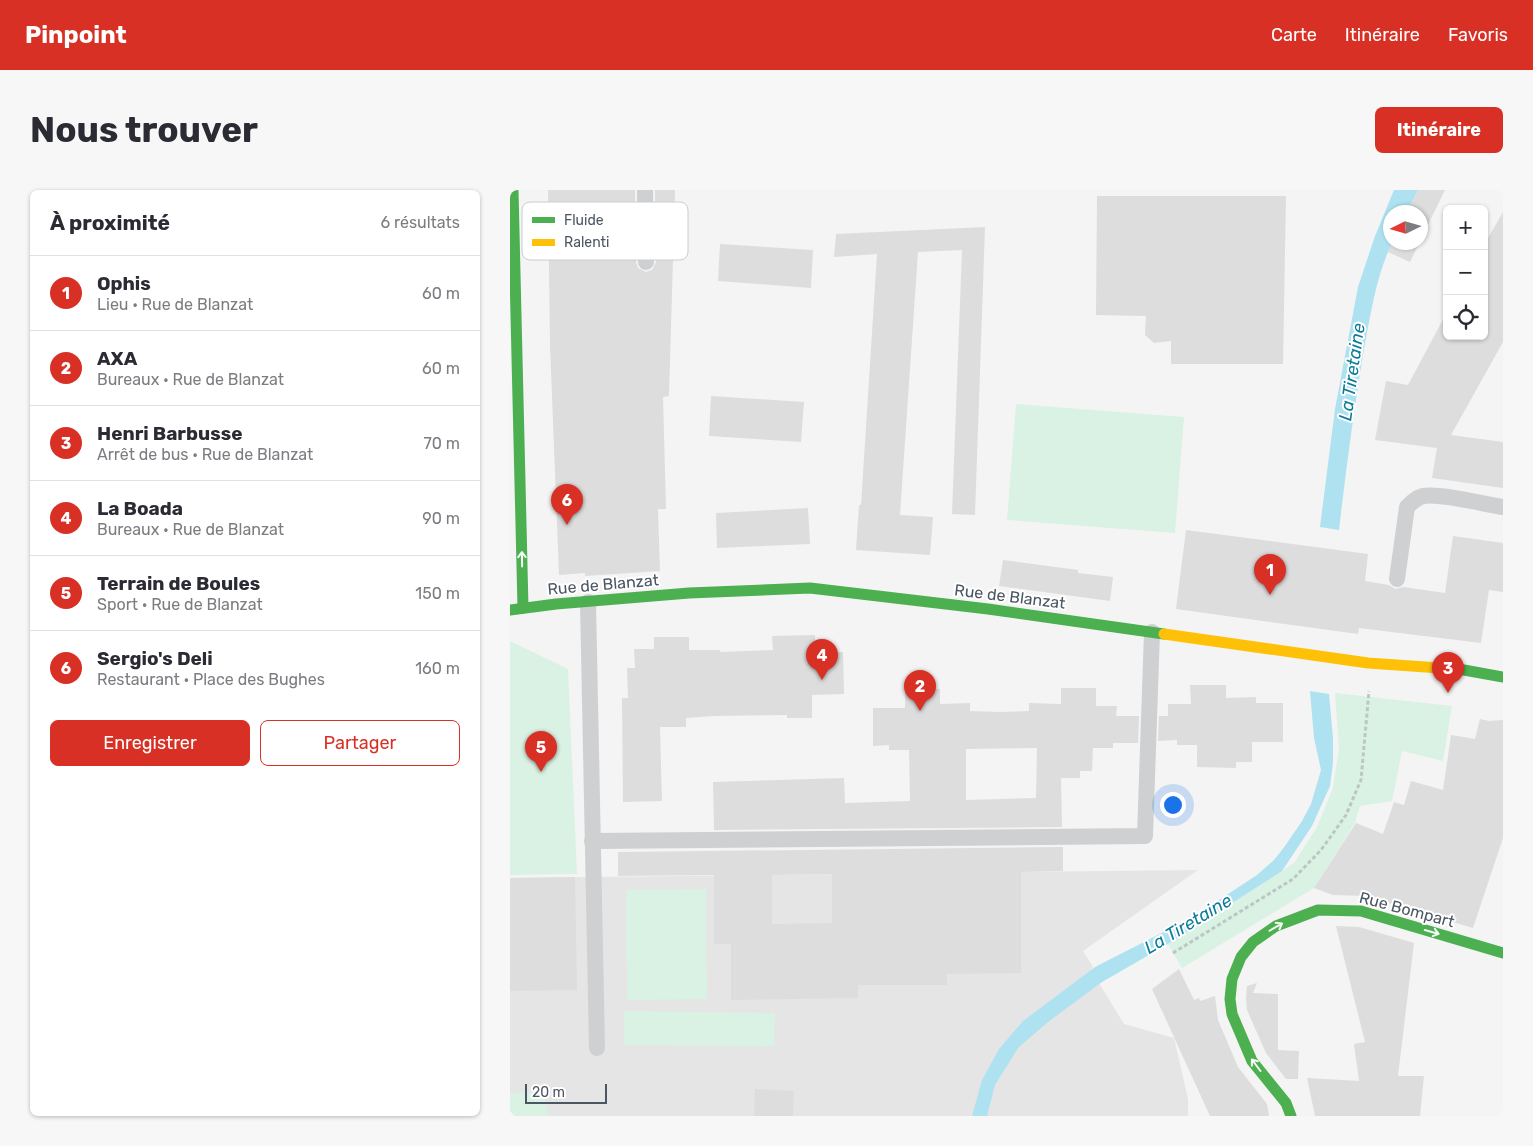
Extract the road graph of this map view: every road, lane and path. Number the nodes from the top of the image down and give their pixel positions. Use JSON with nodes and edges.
{"nodes":[{"id":1,"x":513,"y":190,"type":"edge"},
{"id":2,"x":1503,"y":507,"type":"edge"},
{"id":3,"x":1396,"y":579,"type":"dead end"},
{"id":4,"x":588,"y":602,"type":"junction"},
{"id":5,"x":523,"y":608,"type":"junction"},
{"id":6,"x":510,"y":610,"type":"edge"},
{"id":7,"x":1152,"y":632,"type":"junction"},
{"id":8,"x":1368,"y":662,"type":"junction"},
{"id":9,"x":1503,"y":677,"type":"edge"},
{"id":10,"x":592,"y":841,"type":"junction"},
{"id":11,"x":1173,"y":953,"type":"dead end"},
{"id":12,"x":1503,"y":953,"type":"edge"},
{"id":13,"x":597,"y":1048,"type":"dead end"},
{"id":14,"x":1291,"y":1116,"type":"edge"}],
"edges":[{"from":5,"to":1,"type":"street","one_way":true},
{"from":2,"to":3,"type":"lane"},
{"from":4,"to":5,"type":"street","name":"Rue de Blanzat"},
{"from":4,"to":7,"type":"street","name":"Rue de Blanzat"},
{"from":4,"to":10,"type":"lane"},
{"from":5,"to":6,"type":"street","name":"Rue de Blanzat"},
{"from":7,"to":8,"type":"street","name":"Rue de Blanzat"},
{"from":7,"to":10,"type":"lane"},
{"from":8,"to":9,"type":"street","name":"Rue de Blanzat"},
{"from":8,"to":11,"type":"path"},
{"from":10,"to":13,"type":"lane"},
{"from":14,"to":12,"type":"street","name":"Rue Bompart","one_way":true}]}
